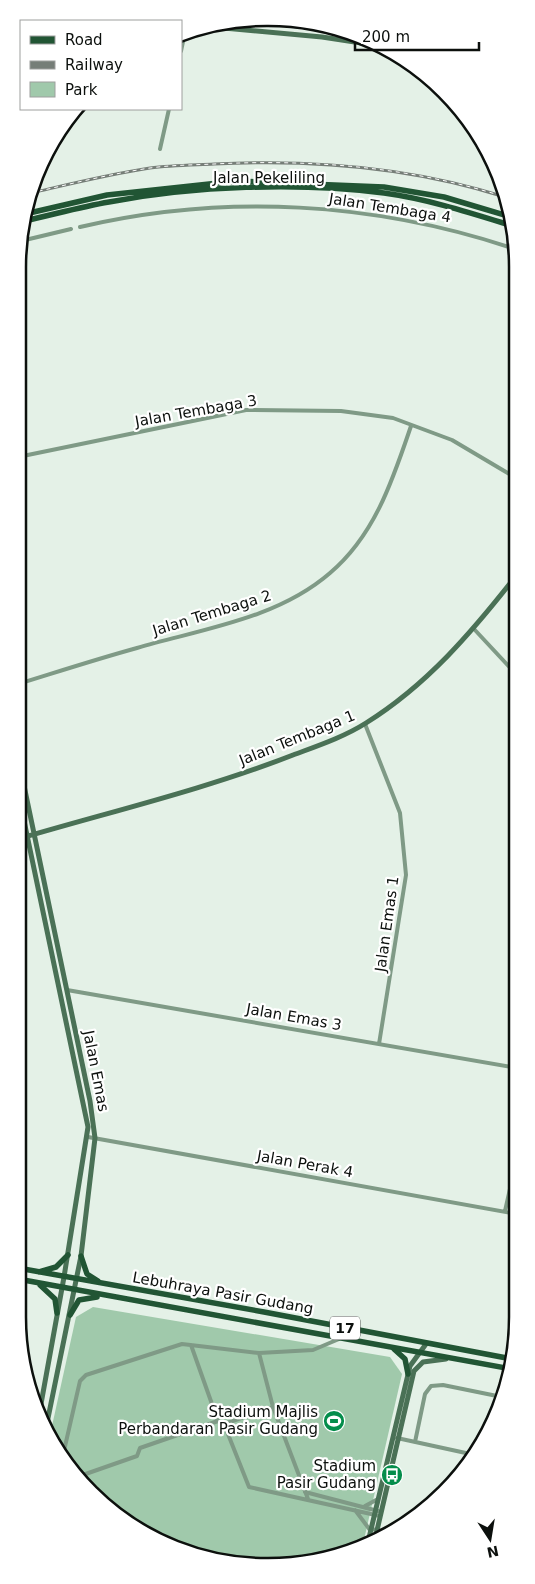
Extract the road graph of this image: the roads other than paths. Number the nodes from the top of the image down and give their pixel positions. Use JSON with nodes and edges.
{"nodes":[{"id":1,"x":232,"y":29,"type":"edge"},
{"id":2,"x":351,"y":41,"type":"edge"},
{"id":3,"x":169,"y":110,"type":"edge"},
{"id":4,"x":160,"y":150,"type":"dead end"},
{"id":5,"x":33,"y":212,"type":"edge"},
{"id":6,"x":503,"y":215,"type":"edge"},
{"id":7,"x":31,"y":219,"type":"edge"},
{"id":8,"x":505,"y":223,"type":"edge"},
{"id":9,"x":80,"y":227,"type":"dead end"},
{"id":10,"x":71,"y":229,"type":"dead end"},
{"id":11,"x":28,"y":239,"type":"edge"},
{"id":12,"x":508,"y":247,"type":"edge"},
{"id":13,"x":411,"y":426,"type":"junction"},
{"id":14,"x":26,"y":454,"type":"edge"},
{"id":15,"x":509,"y":474,"type":"edge"},
{"id":16,"x":509,"y":585,"type":"edge"},
{"id":17,"x":474,"y":629,"type":"junction"},
{"id":18,"x":509,"y":666,"type":"edge"},
{"id":19,"x":26,"y":682,"type":"edge"},
{"id":20,"x":365,"y":724,"type":"junction"},
{"id":21,"x":26,"y":796,"type":"edge"},
{"id":22,"x":26,"y":832,"type":"edge"},
{"id":23,"x":34,"y":834,"type":"junction"},
{"id":24,"x":27,"y":837,"type":"junction"},
{"id":25,"x":67,"y":990,"type":"junction"},
{"id":26,"x":379,"y":1044,"type":"junction"},
{"id":27,"x":509,"y":1067,"type":"edge"},
{"id":28,"x":88,"y":1137,"type":"junction"},
{"id":29,"x":95,"y":1138,"type":"junction"},
{"id":30,"x":509,"y":1193,"type":"edge"},
{"id":31,"x":505,"y":1211,"type":"junction"},
{"id":32,"x":509,"y":1212,"type":"edge"},
{"id":33,"x":68,"y":1255,"type":"junction"},
{"id":34,"x":81,"y":1256,"type":"junction"},
{"id":35,"x":26,"y":1270,"type":"edge"},
{"id":36,"x":37,"y":1273,"type":"junction"},
{"id":37,"x":64,"y":1278,"type":"junction"},
{"id":38,"x":76,"y":1280,"type":"junction"},
{"id":39,"x":26,"y":1281,"type":"edge"},
{"id":40,"x":36,"y":1283,"type":"junction"},
{"id":41,"x":106,"y":1284,"type":"junction"},
{"id":42,"x":62,"y":1288,"type":"junction"},
{"id":43,"x":75,"y":1291,"type":"junction"},
{"id":44,"x":106,"y":1296,"type":"junction"},
{"id":45,"x":57,"y":1313,"type":"junction"},
{"id":46,"x":70,"y":1315,"type":"junction"},
{"id":47,"x":342,"y":1338,"type":"junction"},
{"id":48,"x":426,"y":1344,"type":"junction"},
{"id":49,"x":191,"y":1345,"type":"junction"},
{"id":50,"x":393,"y":1348,"type":"junction"},
{"id":51,"x":259,"y":1353,"type":"junction"},
{"id":52,"x":420,"y":1353,"type":"junction"},
{"id":53,"x":504,"y":1358,"type":"joint"},
{"id":54,"x":449,"y":1359,"type":"junction"},
{"id":55,"x":503,"y":1368,"type":"joint"},
{"id":56,"x":408,"y":1374,"type":"junction"},
{"id":57,"x":495,"y":1396,"type":"edge"},
{"id":58,"x":41,"y":1399,"type":"edge"},
{"id":59,"x":273,"y":1407,"type":"junction"},
{"id":60,"x":48,"y":1417,"type":"edge"},
{"id":61,"x":218,"y":1421,"type":"junction"},
{"id":62,"x":224,"y":1424,"type":"junction"},
{"id":63,"x":395,"y":1438,"type":"junction"},
{"id":64,"x":414,"y":1442,"type":"junction"},
{"id":65,"x":66,"y":1449,"type":"edge"},
{"id":66,"x":466,"y":1453,"type":"edge"},
{"id":67,"x":85,"y":1474,"type":"edge"},
{"id":68,"x":305,"y":1492,"type":"junction"},
{"id":69,"x":308,"y":1499,"type":"junction"},
{"id":70,"x":378,"y":1499,"type":"junction"},
{"id":71,"x":363,"y":1507,"type":"junction"},
{"id":72,"x":355,"y":1510,"type":"junction"},
{"id":73,"x":378,"y":1513,"type":"junction"},
{"id":74,"x":373,"y":1530,"type":"junction"},
{"id":75,"x":378,"y":1531,"type":"edge"},
{"id":76,"x":374,"y":1533,"type":"edge"},
{"id":77,"x":371,"y":1534,"type":"edge"}],
"edges":[{"from":1,"to":2,"type":"main road"},
{"from":3,"to":4,"type":"street"},
{"from":5,"to":6,"type":"main road","name":"Jalan Pekeliling"},
{"from":7,"to":8,"type":"main road","name":"Jalan Pekeliling"},
{"from":9,"to":12,"type":"street","name":"Jalan Tembaga 4"},
{"from":10,"to":11,"type":"street"},
{"from":13,"to":14,"type":"street","name":"Jalan Tembaga 3"},
{"from":13,"to":15,"type":"street","name":"Jalan Tembaga 3"},
{"from":13,"to":19,"type":"street","name":"Jalan Tembaga 2"},
{"from":16,"to":17,"type":"main road","name":"Jalan Tembaga 1"},
{"from":17,"to":18,"type":"street"},
{"from":17,"to":20,"type":"main road","name":"Jalan Tembaga 1"},
{"from":20,"to":23,"type":"main road","name":"Jalan Tembaga 1"},
{"from":20,"to":26,"type":"street","name":"Jalan Emas 1"},
{"from":21,"to":23,"type":"main road","name":"Jalan Emas"},
{"from":22,"to":24,"type":"main road","name":"Jalan Emas"},
{"from":23,"to":24,"type":"main road","name":"Jalan Tembaga 1"},
{"from":23,"to":25,"type":"main road","name":"Jalan Emas"},
{"from":24,"to":28,"type":"main road","name":"Jalan Emas"},
{"from":25,"to":26,"type":"street","name":"Jalan Emas 3"},
{"from":25,"to":29,"type":"main road","name":"Jalan Emas"},
{"from":26,"to":27,"type":"street","name":"Jalan Emas 3"},
{"from":28,"to":29,"type":"street","name":"Jalan Perak 4"},
{"from":28,"to":33,"type":"main road","name":"Jalan Emas"},
{"from":29,"to":31,"type":"street","name":"Jalan Perak 4"},
{"from":29,"to":34,"type":"main road","name":"Jalan Emas"},
{"from":30,"to":31,"type":"street"},
{"from":31,"to":32,"type":"street","name":"Jalan Perak 4"},
{"from":33,"to":36,"type":"main road"},
{"from":33,"to":37,"type":"main road","name":"Jalan Emas"},
{"from":34,"to":38,"type":"main road","name":"Jalan Emas"},
{"from":34,"to":41,"type":"main road"},
{"from":35,"to":36,"type":"main road","name":"Lebuhraya Pasir Gudang","number":"17"},
{"from":36,"to":37,"type":"main road","name":"Lebuhraya Pasir Gudang","number":"17"},
{"from":37,"to":38,"type":"main road","name":"Lebuhraya Pasir Gudang","number":"17"},
{"from":37,"to":42,"type":"main road","name":"Jalan Emas"},
{"from":38,"to":41,"type":"main road","name":"Lebuhraya Pasir Gudang","number":"17"},
{"from":38,"to":43,"type":"main road","name":"Jalan Emas"},
{"from":39,"to":40,"type":"main road","name":"Lebuhraya Pasir Gudang","number":"17"},
{"from":40,"to":42,"type":"main road","name":"Lebuhraya Pasir Gudang","number":"17"},
{"from":40,"to":45,"type":"main road"},
{"from":41,"to":48,"type":"main road","name":"Lebuhraya Pasir Gudang","number":"17"},
{"from":42,"to":43,"type":"main road","name":"Lebuhraya Pasir Gudang","number":"17"},
{"from":42,"to":45,"type":"main road","name":"Jalan Emas"},
{"from":43,"to":44,"type":"main road","name":"Lebuhraya Pasir Gudang","number":"17"},
{"from":43,"to":46,"type":"main road","name":"Jalan Emas"},
{"from":44,"to":46,"type":"main road"},
{"from":44,"to":47,"type":"main road","name":"Lebuhraya Pasir Gudang","number":"17"},
{"from":45,"to":58,"type":"main road","name":"Jalan Emas"},
{"from":46,"to":60,"type":"main road","name":"Jalan Emas"},
{"from":47,"to":50,"type":"main road","name":"Lebuhraya Pasir Gudang","number":"17"},
{"from":47,"to":51,"type":"street"},
{"from":48,"to":52,"type":"main road"},
{"from":48,"to":53,"type":"main road","name":"Lebuhraya Pasir Gudang","number":"17"},
{"from":49,"to":51,"type":"street"},
{"from":49,"to":61,"type":"street"},
{"from":49,"to":65,"type":"street"},
{"from":50,"to":52,"type":"main road","name":"Lebuhraya Pasir Gudang","number":"17"},
{"from":50,"to":56,"type":"main road"},
{"from":51,"to":59,"type":"street"},
{"from":52,"to":54,"type":"main road","name":"Lebuhraya Pasir Gudang","number":"17"},
{"from":52,"to":56,"type":"main road"},
{"from":53,"to":55,"type":"main road"},
{"from":54,"to":55,"type":"main road","name":"Lebuhraya Pasir Gudang","number":"17"},
{"from":54,"to":63,"type":"main road"},
{"from":56,"to":63,"type":"main road"},
{"from":57,"to":64,"type":"street"},
{"from":59,"to":62,"type":"street"},
{"from":59,"to":68,"type":"street"},
{"from":61,"to":62,"type":"street"},
{"from":61,"to":67,"type":"street"},
{"from":62,"to":69,"type":"street"},
{"from":63,"to":64,"type":"street"},
{"from":63,"to":70,"type":"main road"},
{"from":63,"to":73,"type":"main road"},
{"from":64,"to":66,"type":"street"},
{"from":68,"to":69,"type":"street"},
{"from":68,"to":71,"type":"street"},
{"from":69,"to":72,"type":"street"},
{"from":70,"to":71,"type":"street"},
{"from":70,"to":73,"type":"main road"},
{"from":71,"to":73,"type":"street"},
{"from":72,"to":73,"type":"street"},
{"from":72,"to":74,"type":"street"},
{"from":73,"to":74,"type":"main road"},
{"from":74,"to":75,"type":"street"},
{"from":74,"to":76,"type":"main road"},
{"from":74,"to":77,"type":"main road"}]}
